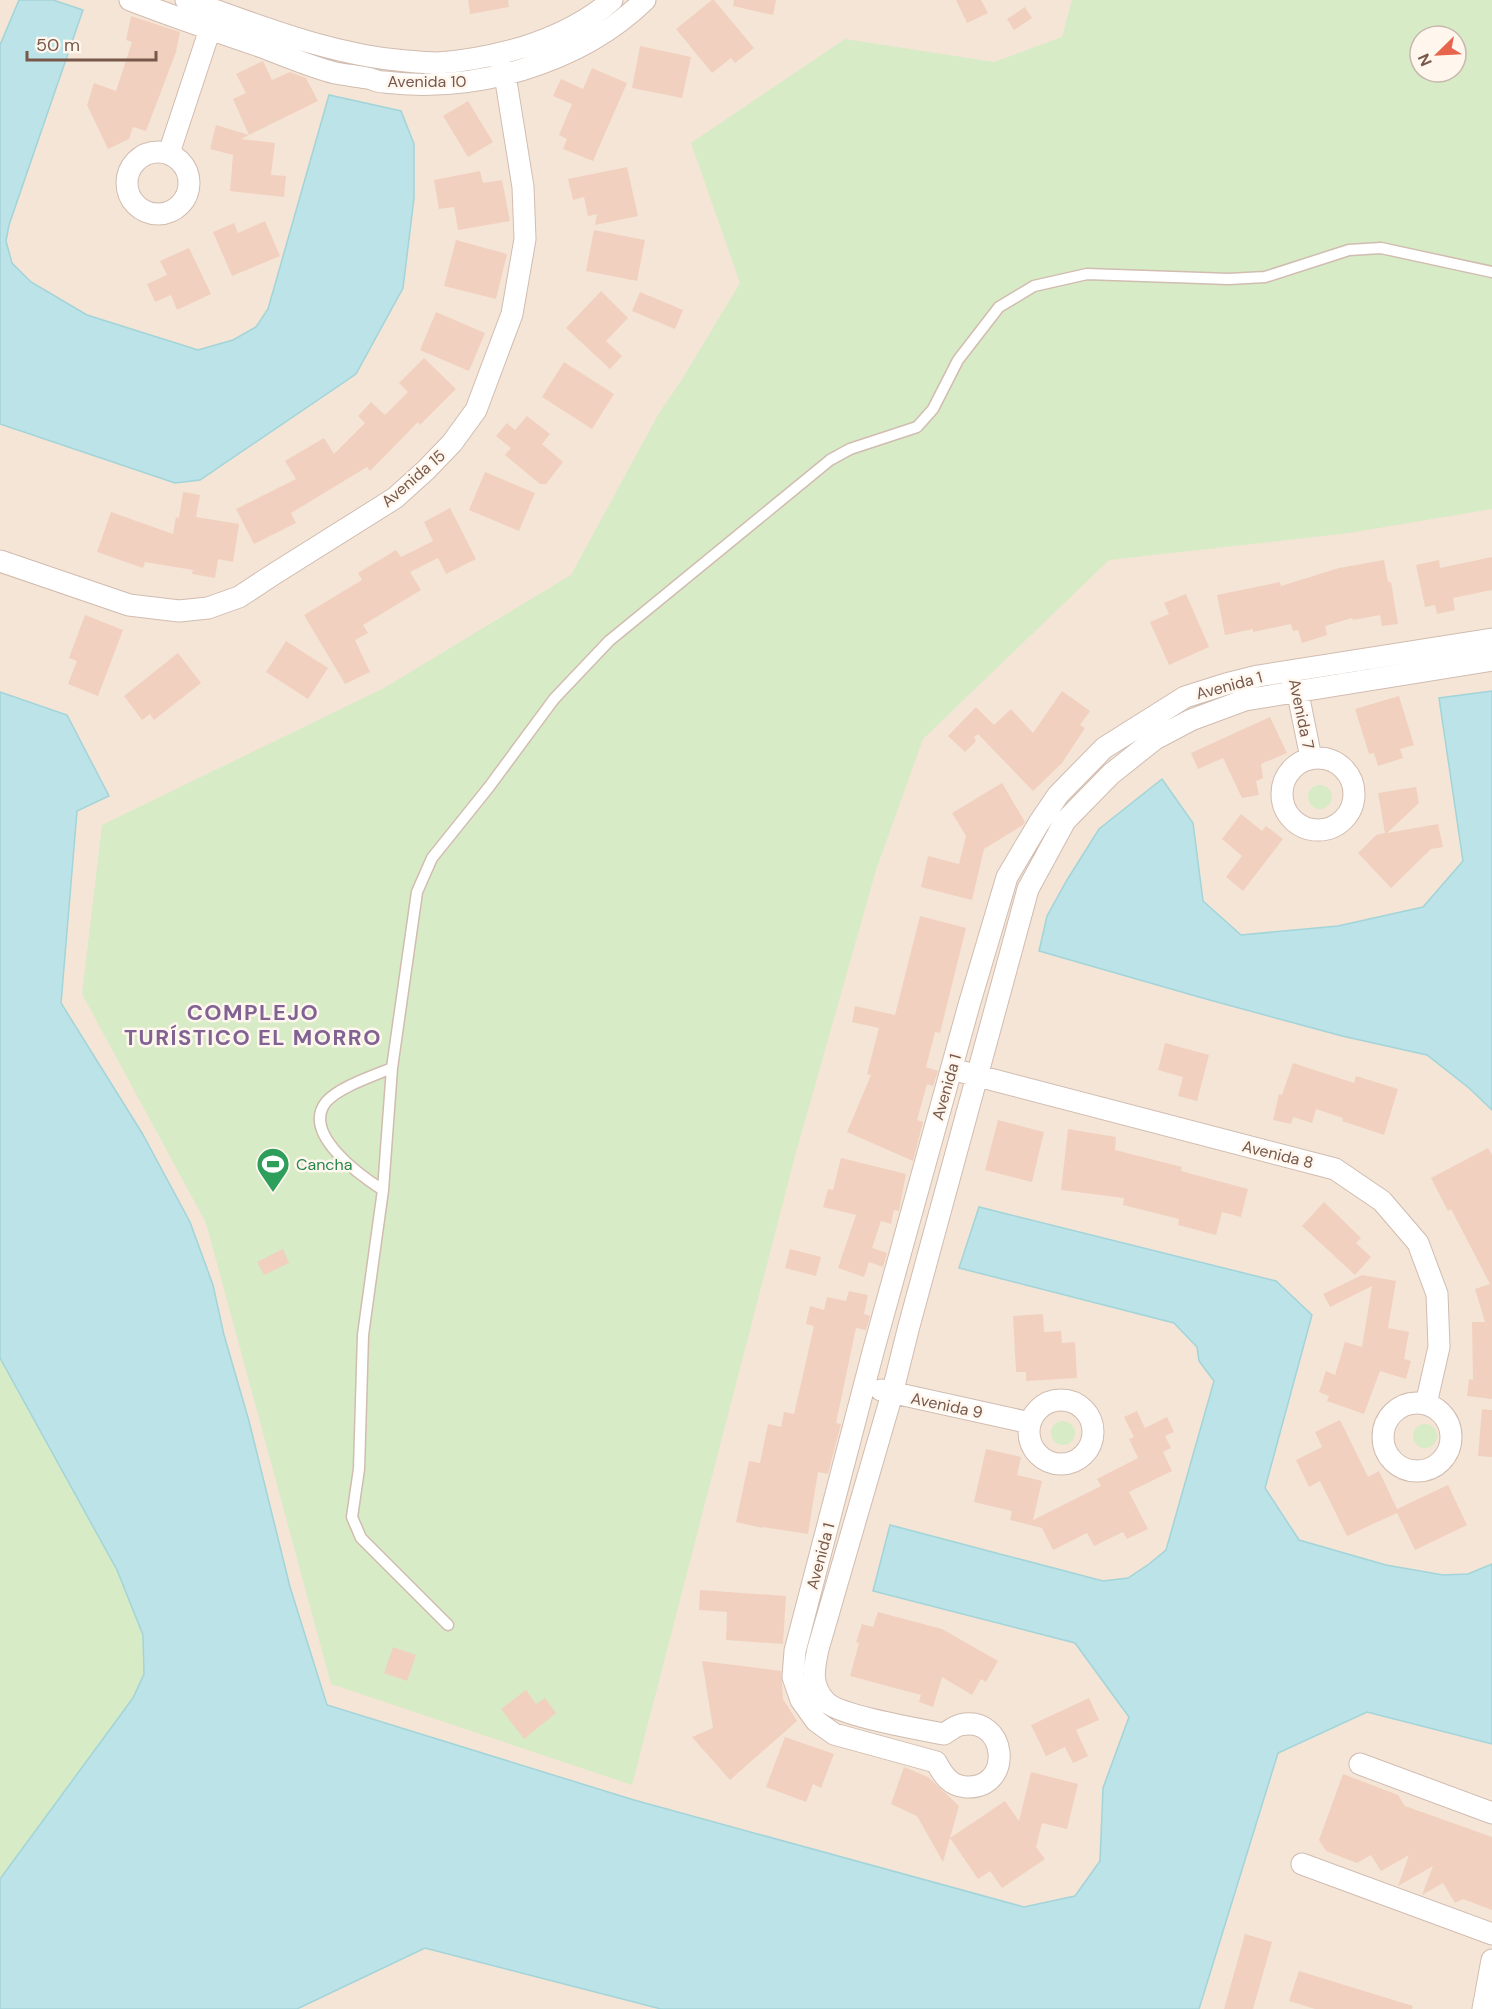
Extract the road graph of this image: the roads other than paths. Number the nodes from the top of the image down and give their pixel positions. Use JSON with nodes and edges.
{"nodes":[{"id":1,"x":130,"y":0,"type":"edge"},
{"id":2,"x":186,"y":0,"type":"edge"},
{"id":3,"x":612,"y":0,"type":"edge"},
{"id":4,"x":645,"y":0,"type":"edge"},
{"id":5,"x":214,"y":20,"type":"junction"},
{"id":6,"x":499,"y":54,"type":"junction"},
{"id":7,"x":389,"y":60,"type":"junction"},
{"id":8,"x":505,"y":75,"type":"junction"},
{"id":9,"x":383,"y":82,"type":"junction"},
{"id":10,"x":169,"y":153,"type":"dead end"},
{"id":11,"x":1492,"y":272,"type":"edge"},
{"id":12,"x":0,"y":561,"type":"edge"},
{"id":13,"x":1492,"y":639,"type":"edge"},
{"id":14,"x":1492,"y":660,"type":"edge"},
{"id":15,"x":1295,"y":681,"type":"junction"},
{"id":16,"x":1311,"y":758,"type":"dead end"},
{"id":17,"x":1039,"y":823,"type":"junction"},
{"id":18,"x":1057,"y":837,"type":"junction"},
{"id":19,"x":392,"y":1068,"type":"junction"},
{"id":20,"x":951,"y":1069,"type":"junction"},
{"id":21,"x":976,"y":1077,"type":"junction"},
{"id":22,"x":383,"y":1191,"type":"junction"},
{"id":23,"x":900,"y":1255,"type":"junction"},
{"id":24,"x":927,"y":1263,"type":"junction"},
{"id":25,"x":864,"y":1385,"type":"junction"},
{"id":26,"x":892,"y":1394,"type":"junction"},
{"id":27,"x":1426,"y":1404,"type":"dead end"},
{"id":28,"x":1030,"y":1423,"type":"dead end"},
{"id":29,"x":827,"y":1529,"type":"junction"},
{"id":30,"x":851,"y":1537,"type":"junction"},
{"id":31,"x":448,"y":1625,"type":"dead end"},
{"id":32,"x":944,"y":1734,"type":"junction"},
{"id":33,"x":936,"y":1762,"type":"junction"},
{"id":34,"x":1360,"y":1764,"type":"dead end"},
{"id":35,"x":1492,"y":1813,"type":"edge"},
{"id":36,"x":1302,"y":1864,"type":"dead end"},
{"id":37,"x":1492,"y":1934,"type":"edge"},
{"id":38,"x":1492,"y":1960,"type":"edge"},
{"id":39,"x":1483,"y":2009,"type":"edge"}],
"edges":[{"from":1,"to":5,"type":"street","name":"Avenida 10"},
{"from":2,"to":5,"type":"street","name":"Avenida 10"},
{"from":3,"to":6,"type":"street","name":"Avenida 10"},
{"from":4,"to":8,"type":"street","name":"Avenida 10"},
{"from":5,"to":7,"type":"street","name":"Avenida 10"},
{"from":5,"to":9,"type":"street","name":"Avenida 10"},
{"from":5,"to":10,"type":"street"},
{"from":6,"to":7,"type":"street","name":"Avenida 10"},
{"from":6,"to":8,"type":"street","name":"Avenida 15"},
{"from":7,"to":9,"type":"street"},
{"from":8,"to":9,"type":"street","name":"Avenida 10"},
{"from":8,"to":12,"type":"street","name":"Avenida 15"},
{"from":11,"to":19,"type":"lane"},
{"from":13,"to":15,"type":"street","name":"Avenida 1"},
{"from":14,"to":15,"type":"street","name":"Avenida 1"},
{"from":15,"to":16,"type":"street","name":"Avenida 7"},
{"from":15,"to":17,"type":"street","name":"Avenida 1"},
{"from":15,"to":18,"type":"street","name":"Avenida 1"},
{"from":17,"to":18,"type":"street"},
{"from":17,"to":20,"type":"street","name":"Avenida 1"},
{"from":18,"to":21,"type":"street","name":"Avenida 1"},
{"from":19,"to":22,"type":"lane"},
{"from":19,"to":22,"type":"lane"},
{"from":20,"to":21,"type":"street","name":"Avenida 8"},
{"from":20,"to":23,"type":"street","name":"Avenida 1"},
{"from":21,"to":24,"type":"street","name":"Avenida 1"},
{"from":21,"to":27,"type":"street","name":"Avenida 8"},
{"from":22,"to":31,"type":"lane"},
{"from":23,"to":24,"type":"street"},
{"from":23,"to":25,"type":"street","name":"Avenida 1"},
{"from":24,"to":26,"type":"street","name":"Avenida 1"},
{"from":25,"to":26,"type":"street","name":"Avenida 9"},
{"from":25,"to":29,"type":"street","name":"Avenida 1"},
{"from":26,"to":28,"type":"street","name":"Avenida 9"},
{"from":26,"to":30,"type":"street","name":"Avenida 1"},
{"from":29,"to":30,"type":"street"},
{"from":29,"to":33,"type":"street","name":"Avenida 1"},
{"from":30,"to":32,"type":"street","name":"Avenida 1"},
{"from":32,"to":33,"type":"street"},
{"from":32,"to":33,"type":"street","name":"Avenida 1"},
{"from":34,"to":35,"type":"street"},
{"from":36,"to":37,"type":"street"},
{"from":38,"to":39,"type":"street"}]}
